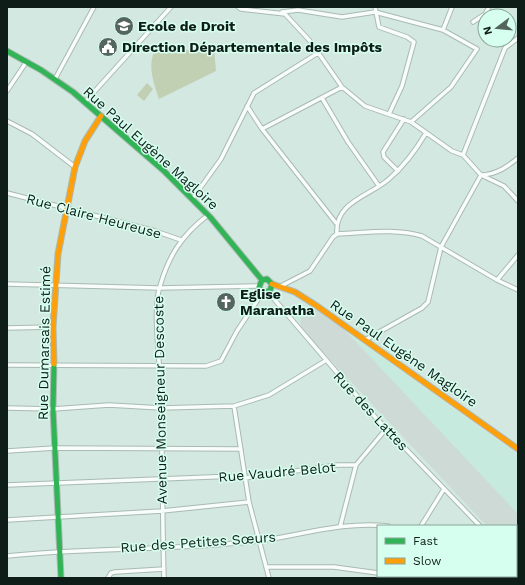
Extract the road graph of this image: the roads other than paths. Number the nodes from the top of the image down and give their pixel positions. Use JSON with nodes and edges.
{"nodes":[{"id":1,"x":94,"y":7,"type":"edge"},
{"id":2,"x":171,"y":7,"type":"edge"},
{"id":3,"x":238,"y":7,"type":"edge"},
{"id":4,"x":375,"y":7,"type":"edge"},
{"id":5,"x":452,"y":7,"type":"edge"},
{"id":6,"x":489,"y":7,"type":"edge"},
{"id":7,"x":282,"y":12,"type":"junction"},
{"id":8,"x":375,"y":12,"type":"junction"},
{"id":9,"x":474,"y":22,"type":"dead end"},
{"id":10,"x":443,"y":30,"type":"junction"},
{"id":11,"x":518,"y":38,"type":"edge"},
{"id":12,"x":7,"y":51,"type":"edge"},
{"id":13,"x":318,"y":53,"type":"junction"},
{"id":14,"x":27,"y":61,"type":"junction"},
{"id":15,"x":55,"y":79,"type":"junction"},
{"id":16,"x":342,"y":87,"type":"junction"},
{"id":17,"x":7,"y":91,"type":"edge"},
{"id":18,"x":322,"y":98,"type":"junction"},
{"id":19,"x":85,"y":102,"type":"junction"},
{"id":20,"x":247,"y":106,"type":"junction"},
{"id":21,"x":389,"y":114,"type":"junction"},
{"id":22,"x":101,"y":116,"type":"junction"},
{"id":23,"x":404,"y":119,"type":"junction"},
{"id":24,"x":7,"y":121,"type":"edge"},
{"id":25,"x":411,"y":122,"type":"junction"},
{"id":26,"x":262,"y":130,"type":"junction"},
{"id":27,"x":426,"y":133,"type":"junction"},
{"id":28,"x":464,"y":155,"type":"junction"},
{"id":29,"x":518,"y":158,"type":"edge"},
{"id":30,"x":75,"y":167,"type":"junction"},
{"id":31,"x":398,"y":170,"type":"junction"},
{"id":32,"x":481,"y":175,"type":"junction"},
{"id":33,"x":379,"y":186,"type":"junction"},
{"id":34,"x":7,"y":193,"type":"edge"},
{"id":35,"x":192,"y":198,"type":"junction"},
{"id":36,"x":518,"y":201,"type":"edge"},
{"id":37,"x":67,"y":209,"type":"junction"},
{"id":38,"x":208,"y":215,"type":"junction"},
{"id":39,"x":336,"y":223,"type":"junction"},
{"id":40,"x":337,"y":234,"type":"junction"},
{"id":41,"x":181,"y":240,"type":"junction"},
{"id":42,"x":441,"y":247,"type":"junction"},
{"id":43,"x":518,"y":255,"type":"edge"},
{"id":44,"x":262,"y":280,"type":"junction"},
{"id":45,"x":497,"y":280,"type":"junction"},
{"id":46,"x":7,"y":284,"type":"edge"},
{"id":47,"x":272,"y":284,"type":"junction"},
{"id":48,"x":55,"y":285,"type":"junction"},
{"id":49,"x":258,"y":286,"type":"junction"},
{"id":50,"x":281,"y":286,"type":"junction"},
{"id":51,"x":159,"y":288,"type":"junction"},
{"id":52,"x":518,"y":290,"type":"edge"},
{"id":53,"x":266,"y":292,"type":"junction"},
{"id":54,"x":53,"y":327,"type":"junction"},
{"id":55,"x":7,"y":328,"type":"edge"},
{"id":56,"x":365,"y":340,"type":"junction"},
{"id":57,"x":325,"y":360,"type":"junction"},
{"id":58,"x":7,"y":365,"type":"edge"},
{"id":59,"x":54,"y":365,"type":"junction"},
{"id":60,"x":160,"y":365,"type":"junction"},
{"id":61,"x":234,"y":406,"type":"junction"},
{"id":62,"x":7,"y":408,"type":"edge"},
{"id":63,"x":161,"y":408,"type":"junction"},
{"id":64,"x":53,"y":409,"type":"junction"},
{"id":65,"x":386,"y":428,"type":"junction"},
{"id":66,"x":55,"y":448,"type":"junction"},
{"id":67,"x":161,"y":449,"type":"junction"},
{"id":68,"x":241,"y":449,"type":"junction"},
{"id":69,"x":518,"y":449,"type":"edge"},
{"id":70,"x":7,"y":451,"type":"edge"},
{"id":71,"x":356,"y":465,"type":"junction"},
{"id":72,"x":245,"y":478,"type":"junction"},
{"id":73,"x":161,"y":480,"type":"junction"},
{"id":74,"x":56,"y":482,"type":"junction"},
{"id":75,"x":7,"y":485,"type":"edge"},
{"id":76,"x":444,"y":489,"type":"junction"},
{"id":77,"x":249,"y":502,"type":"junction"},
{"id":78,"x":162,"y":511,"type":"junction"},
{"id":79,"x":58,"y":518,"type":"junction"},
{"id":80,"x":7,"y":520,"type":"edge"},
{"id":81,"x":422,"y":525,"type":"edge"},
{"id":82,"x":479,"y":525,"type":"edge"},
{"id":83,"x":377,"y":526,"type":"edge"},
{"id":84,"x":340,"y":527,"type":"junction"},
{"id":85,"x":259,"y":540,"type":"junction"},
{"id":86,"x":163,"y":547,"type":"junction"},
{"id":87,"x":59,"y":550,"type":"junction"},
{"id":88,"x":7,"y":556,"type":"edge"},
{"id":89,"x":266,"y":567,"type":"junction"},
{"id":90,"x":164,"y":569,"type":"junction"},
{"id":91,"x":377,"y":573,"type":"edge"},
{"id":92,"x":62,"y":578,"type":"edge"},
{"id":93,"x":108,"y":578,"type":"edge"},
{"id":94,"x":164,"y":578,"type":"edge"},
{"id":95,"x":270,"y":578,"type":"edge"}],
"edges":[{"from":1,"to":15,"type":"street"},
{"from":2,"to":19,"type":"street"},
{"from":3,"to":7,"type":"street"},
{"from":4,"to":8,"type":"street"},
{"from":5,"to":10,"type":"street"},
{"from":6,"to":9,"type":"street"},
{"from":7,"to":8,"type":"street"},
{"from":7,"to":13,"type":"street"},
{"from":8,"to":10,"type":"street"},
{"from":8,"to":21,"type":"street"},
{"from":10,"to":25,"type":"street"},
{"from":11,"to":28,"type":"street"},
{"from":12,"to":14,"type":"main road","name":"Rue Paul Eugène Magloire"},
{"from":13,"to":16,"type":"street"},
{"from":13,"to":20,"type":"street"},
{"from":14,"to":15,"type":"main road","name":"Rue Paul Eugène Magloire"},
{"from":14,"to":17,"type":"street"},
{"from":15,"to":19,"type":"main road","name":"Rue Paul Eugène Magloire"},
{"from":16,"to":18,"type":"street"},
{"from":16,"to":21,"type":"street"},
{"from":18,"to":26,"type":"street"},
{"from":18,"to":33,"type":"street"},
{"from":19,"to":22,"type":"main road","name":"Rue Paul Eugène Magloire"},
{"from":20,"to":26,"type":"street"},
{"from":20,"to":35,"type":"street"},
{"from":21,"to":23,"type":"street"},
{"from":22,"to":30,"type":"main road","name":"Rue Dumarsais Estimé"},
{"from":22,"to":35,"type":"main road","name":"Rue Paul Eugène Magloire"},
{"from":23,"to":25,"type":"street"},
{"from":23,"to":31,"type":"street"},
{"from":24,"to":30,"type":"street"},
{"from":25,"to":27,"type":"street"},
{"from":26,"to":39,"type":"street"},
{"from":27,"to":28,"type":"street"},
{"from":27,"to":31,"type":"street"},
{"from":28,"to":32,"type":"street"},
{"from":29,"to":32,"type":"street"},
{"from":30,"to":37,"type":"main road","name":"Rue Dumarsais Estimé"},
{"from":31,"to":33,"type":"street"},
{"from":32,"to":36,"type":"street"},
{"from":32,"to":42,"type":"street"},
{"from":33,"to":39,"type":"street"},
{"from":34,"to":37,"type":"street","name":"Rue Claire Heureuse"},
{"from":35,"to":38,"type":"main road","name":"Rue Paul Eugène Magloire"},
{"from":37,"to":41,"type":"street","name":"Rue Claire Heureuse"},
{"from":37,"to":48,"type":"main road","name":"Rue Dumarsais Estimé"},
{"from":38,"to":41,"type":"street","name":"Avenue Monseigneur Descoste"},
{"from":38,"to":44,"type":"main road","name":"Rue Paul Eugène Magloire"},
{"from":39,"to":40,"type":"street"},
{"from":40,"to":42,"type":"street"},
{"from":40,"to":50,"type":"street"},
{"from":41,"to":51,"type":"street","name":"Avenue Monseigneur Descoste"},
{"from":42,"to":45,"type":"street"},
{"from":42,"to":56,"type":"street"},
{"from":43,"to":45,"type":"street"},
{"from":44,"to":47,"type":"main road"},
{"from":44,"to":49,"type":"main road"},
{"from":45,"to":52,"type":"street"},
{"from":46,"to":48,"type":"street"},
{"from":47,"to":50,"type":"main road","name":"Rue Paul Eugène Magloire"},
{"from":47,"to":53,"type":"main road"},
{"from":48,"to":51,"type":"street"},
{"from":48,"to":54,"type":"main road","name":"Rue Dumarsais Estimé"},
{"from":49,"to":51,"type":"street"},
{"from":49,"to":53,"type":"main road"},
{"from":50,"to":56,"type":"main road","name":"Rue Paul Eugène Magloire"},
{"from":51,"to":60,"type":"street","name":"Avenue Monseigneur Descoste"},
{"from":53,"to":57,"type":"street","name":"Rue des Lattes"},
{"from":53,"to":60,"type":"street"},
{"from":54,"to":55,"type":"street"},
{"from":54,"to":59,"type":"main road","name":"Rue Dumarsais Estimé"},
{"from":56,"to":69,"type":"main road","name":"Rue Paul Eugène Magloire"},
{"from":57,"to":61,"type":"street"},
{"from":57,"to":65,"type":"street","name":"Rue des Lattes"},
{"from":58,"to":59,"type":"street"},
{"from":59,"to":60,"type":"street"},
{"from":59,"to":64,"type":"main road","name":"Rue Dumarsais Estimé"},
{"from":60,"to":63,"type":"street","name":"Avenue Monseigneur Descoste"},
{"from":61,"to":63,"type":"street"},
{"from":61,"to":68,"type":"street"},
{"from":62,"to":64,"type":"street"},
{"from":63,"to":64,"type":"street"},
{"from":63,"to":67,"type":"street","name":"Avenue Monseigneur Descoste"},
{"from":64,"to":66,"type":"main road","name":"Rue Dumarsais Estimé"},
{"from":65,"to":71,"type":"street"},
{"from":65,"to":76,"type":"street","name":"Rue des Lattes"},
{"from":66,"to":67,"type":"street"},
{"from":66,"to":70,"type":"street"},
{"from":66,"to":74,"type":"main road","name":"Rue Dumarsais Estimé"},
{"from":67,"to":68,"type":"street"},
{"from":67,"to":73,"type":"street","name":"Avenue Monseigneur Descoste"},
{"from":68,"to":72,"type":"street"},
{"from":71,"to":72,"type":"street","name":"Rue Vaudré Belot"},
{"from":71,"to":84,"type":"street"},
{"from":72,"to":73,"type":"street","name":"Rue Vaudré Belot"},
{"from":72,"to":77,"type":"street"},
{"from":73,"to":74,"type":"street","name":"Rue Vaudré Belot"},
{"from":73,"to":78,"type":"street","name":"Avenue Monseigneur Descoste"},
{"from":74,"to":75,"type":"street","name":"Rue Vaudré Belot"},
{"from":74,"to":79,"type":"main road","name":"Rue Dumarsais Estimé"},
{"from":76,"to":81,"type":"street"},
{"from":76,"to":82,"type":"street","name":"Rue des Lattes"},
{"from":77,"to":78,"type":"street"},
{"from":77,"to":85,"type":"street"},
{"from":78,"to":79,"type":"street"},
{"from":78,"to":86,"type":"street","name":"Avenue Monseigneur Descoste"},
{"from":79,"to":80,"type":"street"},
{"from":79,"to":87,"type":"main road","name":"Rue Dumarsais Estimé"},
{"from":83,"to":84,"type":"street","name":"Rue des Petites Sœurs"},
{"from":84,"to":85,"type":"street","name":"Rue des Petites Sœurs"},
{"from":85,"to":86,"type":"street","name":"Rue des Petites Sœurs"},
{"from":85,"to":89,"type":"street"},
{"from":86,"to":87,"type":"street","name":"Rue des Petites Sœurs"},
{"from":86,"to":90,"type":"street","name":"Avenue Monseigneur Descoste"},
{"from":87,"to":88,"type":"street","name":"Rue des Petites Sœurs"},
{"from":87,"to":92,"type":"main road","name":"Rue Dumarsais Estimé"},
{"from":89,"to":91,"type":"street"},
{"from":89,"to":95,"type":"street"},
{"from":90,"to":93,"type":"street"},
{"from":90,"to":94,"type":"street","name":"Avenue Monseigneur Descoste"}]}
